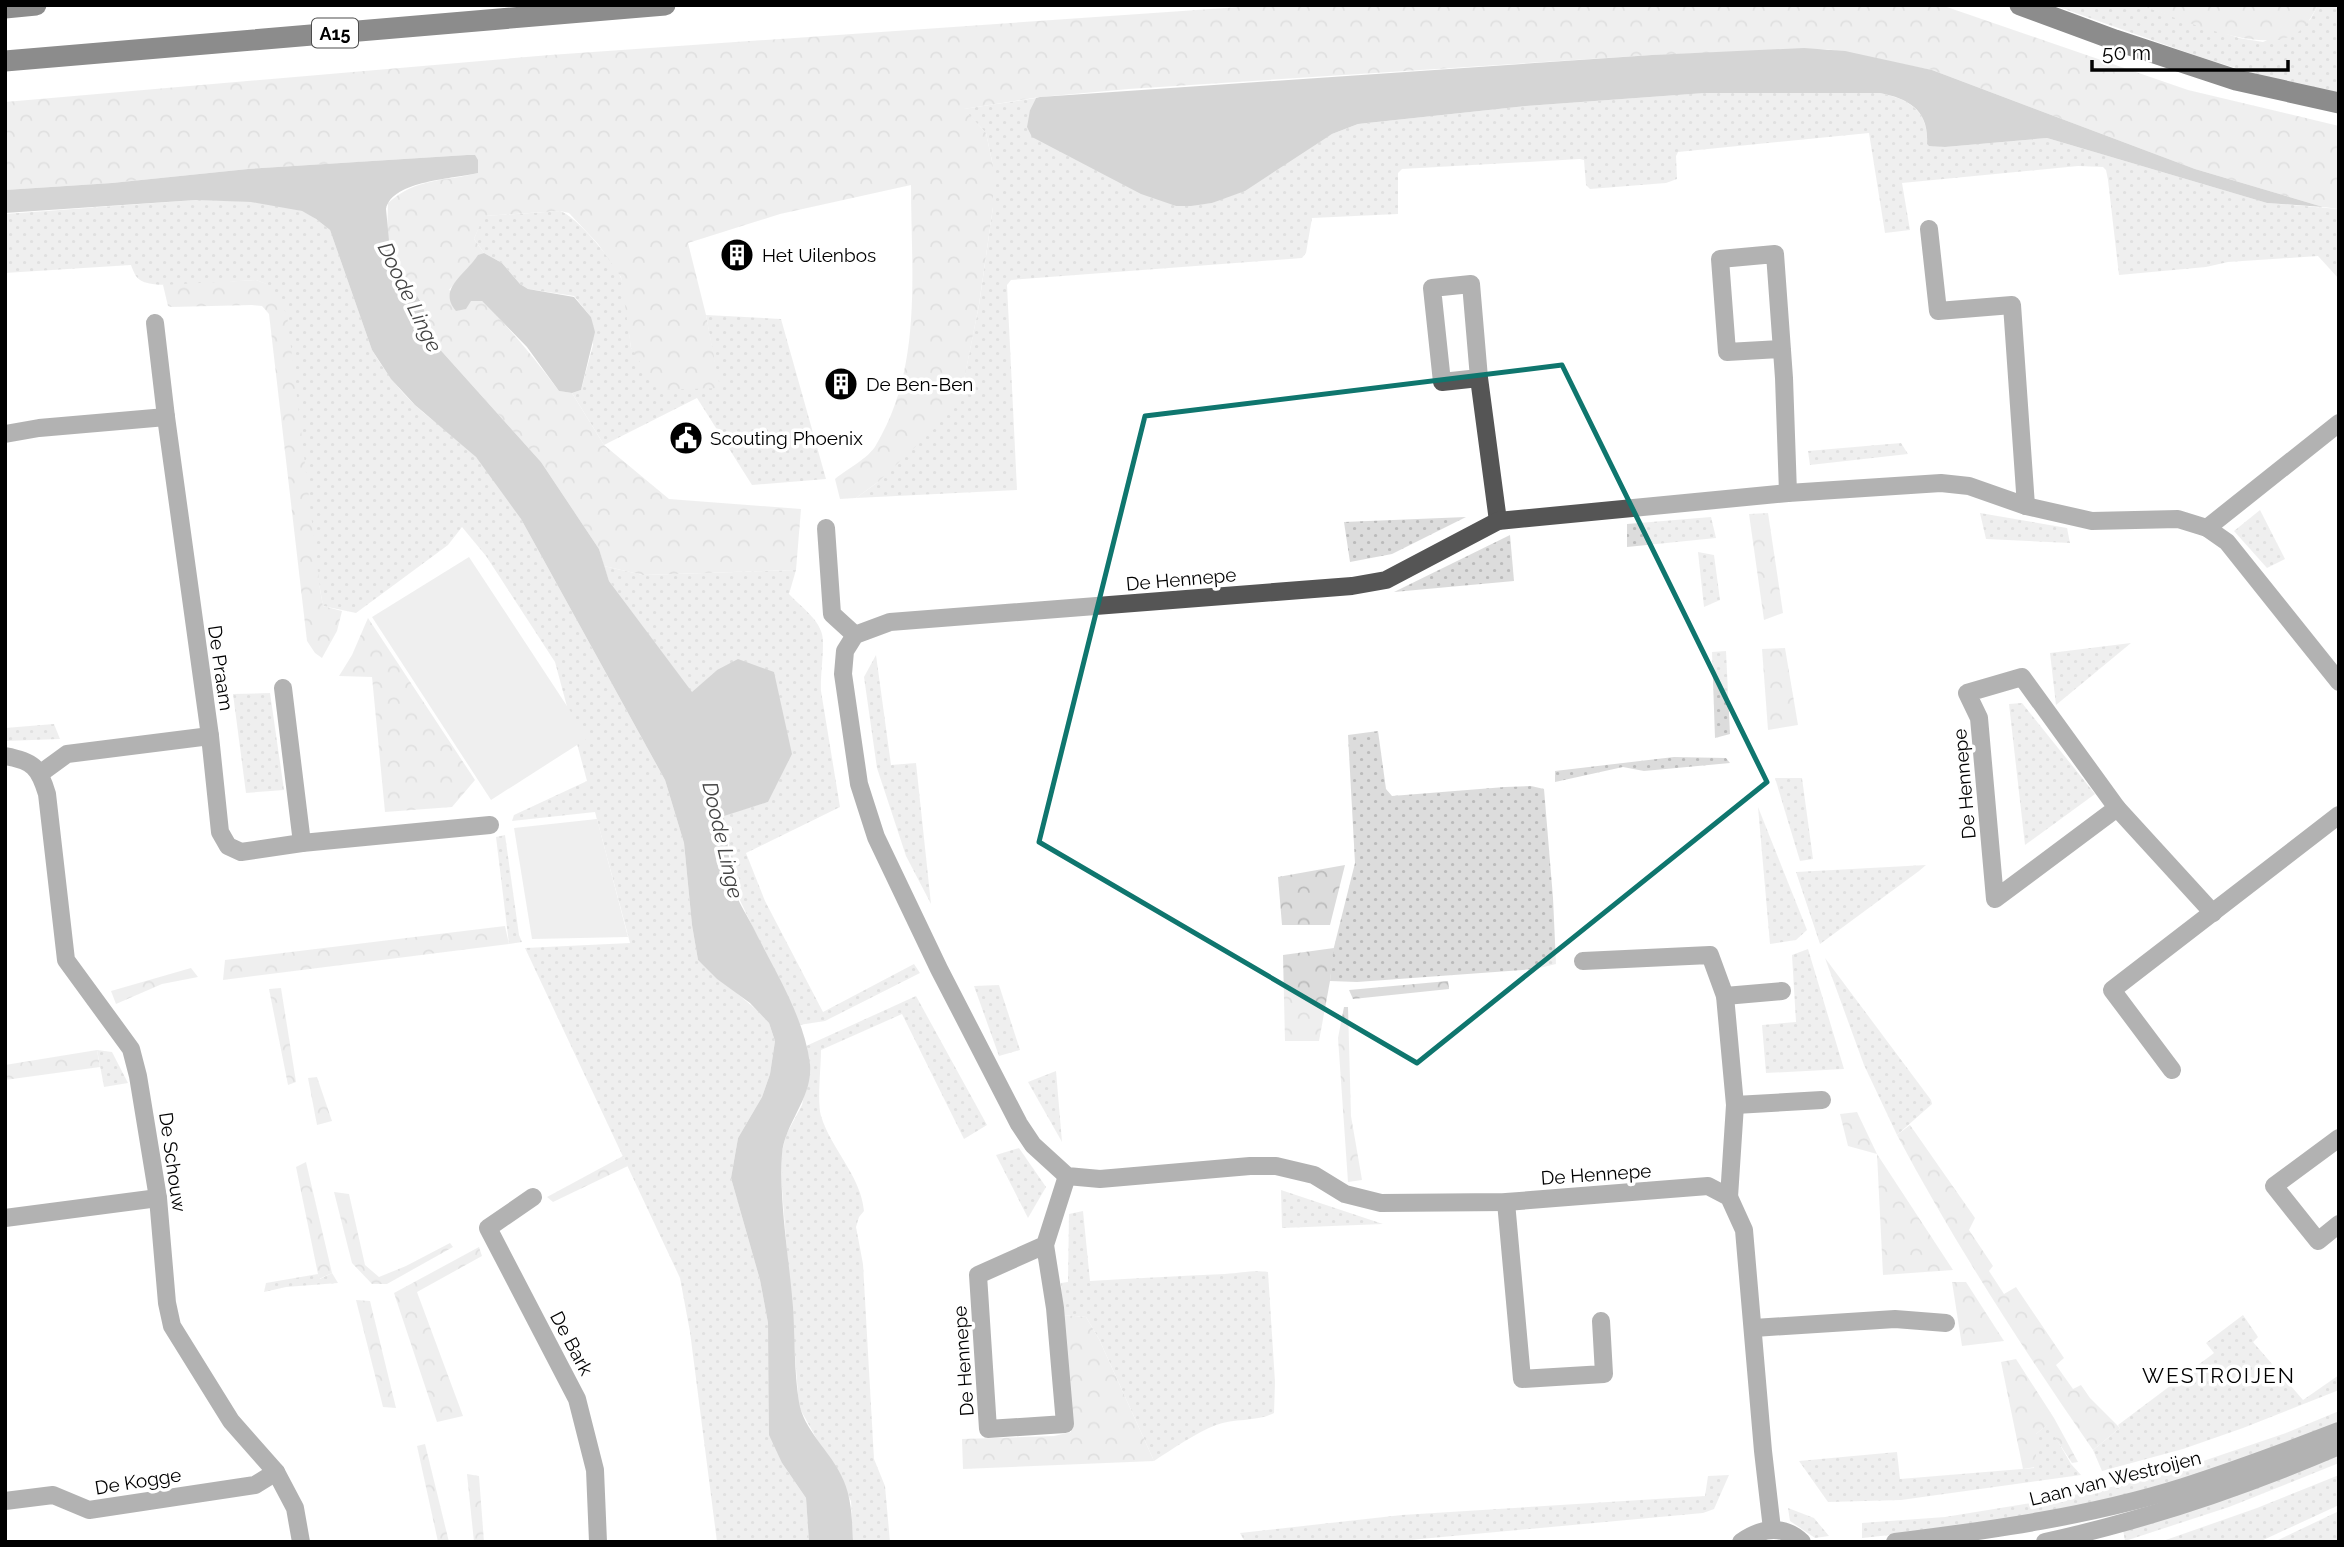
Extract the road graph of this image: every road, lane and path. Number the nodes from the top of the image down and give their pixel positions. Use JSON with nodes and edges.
{"nodes":[{"id":1,"x":36,"y":5,"type":"edge"},
{"id":2,"x":664,"y":5,"type":"edge"},
{"id":3,"x":2020,"y":5,"type":"edge"},
{"id":4,"x":5,"y":8,"type":"edge"},
{"id":5,"x":5,"y":61,"type":"edge"},
{"id":6,"x":2339,"y":103,"type":"edge"},
{"id":7,"x":1929,"y":229,"type":"dead end"},
{"id":8,"x":155,"y":323,"type":"dead end"},
{"id":9,"x":1782,"y":349,"type":"junction"},
{"id":10,"x":1479,"y":378,"type":"junction"},
{"id":11,"x":166,"y":418,"type":"junction"},
{"id":12,"x":2339,"y":423,"type":"edge"},
{"id":13,"x":5,"y":434,"type":"edge"},
{"id":14,"x":1788,"y":493,"type":"junction"},
{"id":15,"x":2026,"y":506,"type":"junction"},
{"id":16,"x":1498,"y":522,"type":"junction"},
{"id":17,"x":826,"y":528,"type":"dead end"},
{"id":18,"x":2207,"y":528,"type":"junction"},
{"id":19,"x":855,"y":635,"type":"junction"},
{"id":20,"x":2339,"y":682,"type":"edge"},
{"id":21,"x":283,"y":688,"type":"dead end"},
{"id":22,"x":209,"y":736,"type":"junction"},
{"id":23,"x":5,"y":756,"type":"edge"},
{"id":24,"x":41,"y":773,"type":"junction"},
{"id":25,"x":2117,"y":808,"type":"junction"},
{"id":26,"x":2339,"y":815,"type":"edge"},
{"id":27,"x":490,"y":825,"type":"dead end"},
{"id":28,"x":302,"y":843,"type":"junction"},
{"id":29,"x":2213,"y":913,"type":"junction"},
{"id":30,"x":1583,"y":961,"type":"dead end"},
{"id":31,"x":1782,"y":991,"type":"dead end"},
{"id":32,"x":1725,"y":996,"type":"junction"},
{"id":33,"x":2172,"y":1070,"type":"dead end"},
{"id":34,"x":1822,"y":1100,"type":"dead end"},
{"id":35,"x":1735,"y":1105,"type":"junction"},
{"id":36,"x":2339,"y":1138,"type":"edge"},
{"id":37,"x":1067,"y":1176,"type":"junction"},
{"id":38,"x":533,"y":1196,"type":"dead end"},
{"id":39,"x":1729,"y":1196,"type":"junction"},
{"id":40,"x":158,"y":1198,"type":"junction"},
{"id":41,"x":1506,"y":1202,"type":"junction"},
{"id":42,"x":5,"y":1219,"type":"edge"},
{"id":43,"x":2339,"y":1224,"type":"edge"},
{"id":44,"x":1045,"y":1245,"type":"junction"},
{"id":45,"x":1601,"y":1321,"type":"dead end"},
{"id":46,"x":1946,"y":1323,"type":"dead end"},
{"id":47,"x":1754,"y":1328,"type":"junction"},
{"id":48,"x":2339,"y":1431,"type":"edge"},
{"id":49,"x":2339,"y":1446,"type":"edge"},
{"id":50,"x":276,"y":1472,"type":"junction"},
{"id":51,"x":5,"y":1501,"type":"edge"},
{"id":52,"x":1772,"y":1529,"type":"junction"},
{"id":53,"x":301,"y":1542,"type":"edge"},
{"id":54,"x":598,"y":1542,"type":"edge"},
{"id":55,"x":1741,"y":1542,"type":"edge"},
{"id":56,"x":1802,"y":1542,"type":"edge"},
{"id":57,"x":1895,"y":1542,"type":"edge"},
{"id":58,"x":2045,"y":1542,"type":"edge"}],
"edges":[{"from":1,"to":4,"type":"highway"},
{"from":2,"to":5,"type":"highway","number":"A15"},
{"from":3,"to":6,"type":"highway"},
{"from":7,"to":15,"type":"street"},
{"from":8,"to":11,"type":"street","name":"De Praam"},
{"from":9,"to":9,"type":"street"},
{"from":9,"to":14,"type":"street"},
{"from":10,"to":10,"type":"street"},
{"from":10,"to":16,"type":"street"},
{"from":11,"to":13,"type":"street"},
{"from":11,"to":22,"type":"street","name":"De Praam"},
{"from":12,"to":18,"type":"street"},
{"from":14,"to":15,"type":"street","name":"De Hennepe"},
{"from":14,"to":16,"type":"street","name":"De Hennepe"},
{"from":15,"to":18,"type":"street","name":"De Hennepe"},
{"from":16,"to":19,"type":"street","name":"De Hennepe"},
{"from":17,"to":19,"type":"street"},
{"from":18,"to":20,"type":"street","name":"De Hennepe"},
{"from":19,"to":37,"type":"street"},
{"from":21,"to":28,"type":"street"},
{"from":22,"to":24,"type":"street"},
{"from":22,"to":28,"type":"street","name":"De Praam"},
{"from":23,"to":24,"type":"street"},
{"from":24,"to":40,"type":"street","name":"De Schouw"},
{"from":25,"to":25,"type":"street","name":"De Hennepe"},
{"from":25,"to":29,"type":"street","name":"De Hennepe"},
{"from":26,"to":29,"type":"street"},
{"from":27,"to":28,"type":"street","name":"De Praam"},
{"from":29,"to":33,"type":"street"},
{"from":30,"to":32,"type":"street"},
{"from":31,"to":32,"type":"street"},
{"from":32,"to":35,"type":"street"},
{"from":34,"to":35,"type":"street"},
{"from":35,"to":39,"type":"street"},
{"from":36,"to":43,"type":"street"},
{"from":37,"to":41,"type":"street","name":"De Hennepe"},
{"from":37,"to":44,"type":"street","name":"De Hennepe"},
{"from":38,"to":54,"type":"street","name":"De Bark"},
{"from":39,"to":41,"type":"street","name":"De Hennepe"},
{"from":39,"to":47,"type":"street"},
{"from":40,"to":42,"type":"street"},
{"from":40,"to":50,"type":"street","name":"De Schouw"},
{"from":41,"to":45,"type":"street"},
{"from":44,"to":44,"type":"street","name":"De Hennepe"},
{"from":46,"to":47,"type":"street"},
{"from":47,"to":52,"type":"street"},
{"from":48,"to":57,"type":"street","name":"Laan van Westroijen"},
{"from":49,"to":58,"type":"street"},
{"from":50,"to":51,"type":"street","name":"De Kogge"},
{"from":50,"to":53,"type":"street","name":"De Schouw"},
{"from":52,"to":55,"type":"street"},
{"from":52,"to":56,"type":"street"}]}
